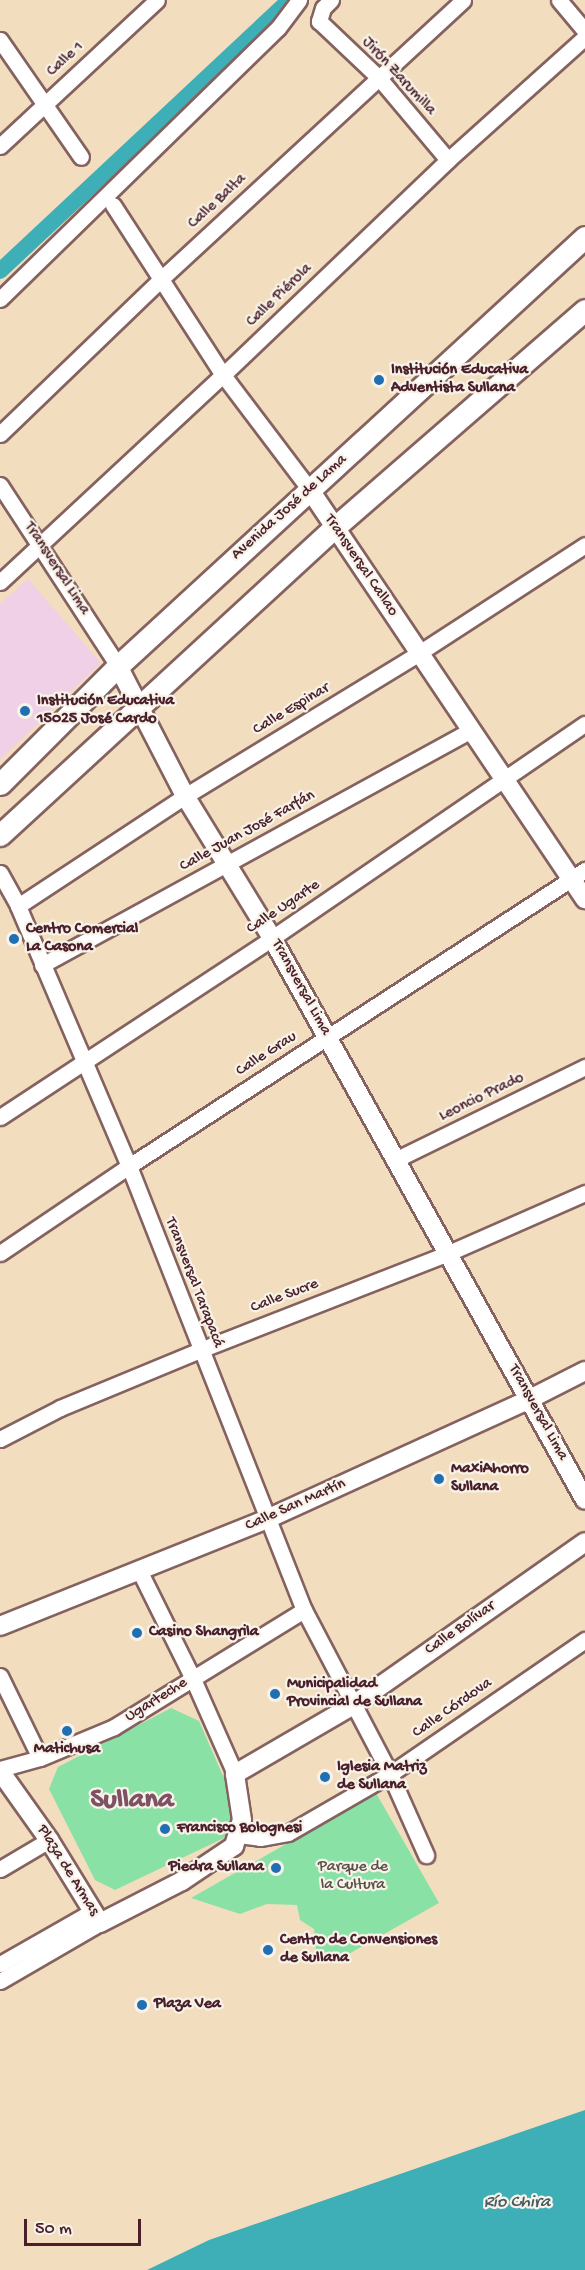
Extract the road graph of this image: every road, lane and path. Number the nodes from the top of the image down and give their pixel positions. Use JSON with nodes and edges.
{"nodes":[{"id":1,"x":157,"y":0,"type":"edge"},
{"id":2,"x":299,"y":0,"type":"edge"},
{"id":3,"x":332,"y":0,"type":"edge"},
{"id":4,"x":463,"y":0,"type":"edge"},
{"id":5,"x":559,"y":0,"type":"edge"},
{"id":6,"x":585,"y":31,"type":"edge"},
{"id":7,"x":585,"y":37,"type":"edge"},
{"id":8,"x":0,"y":40,"type":"edge"},
{"id":9,"x":379,"y":78,"type":"junction"},
{"id":10,"x":45,"y":104,"type":"junction"},
{"id":11,"x":0,"y":146,"type":"edge"},
{"id":12,"x":81,"y":157,"type":"dead end"},
{"id":13,"x":448,"y":160,"type":"junction"},
{"id":14,"x":113,"y":205,"type":"dead end"},
{"id":15,"x":585,"y":237,"type":"edge"},
{"id":16,"x":161,"y":279,"type":"junction"},
{"id":17,"x":0,"y":299,"type":"edge"},
{"id":18,"x":585,"y":310,"type":"edge"},
{"id":19,"x":223,"y":375,"type":"junction"},
{"id":20,"x":0,"y":434,"type":"edge"},
{"id":21,"x":0,"y":485,"type":"edge"},
{"id":22,"x":310,"y":490,"type":"junction"},
{"id":23,"x":334,"y":528,"type":"junction"},
{"id":24,"x":40,"y":544,"type":"junction"},
{"id":25,"x":585,"y":545,"type":"edge"},
{"id":26,"x":0,"y":582,"type":"edge"},
{"id":27,"x":418,"y":653,"type":"junction"},
{"id":28,"x":118,"y":666,"type":"junction"},
{"id":29,"x":139,"y":709,"type":"junction"},
{"id":30,"x":585,"y":724,"type":"edge"},
{"id":31,"x":470,"y":731,"type":"junction"},
{"id":32,"x":505,"y":782,"type":"junction"},
{"id":33,"x":0,"y":784,"type":"edge"},
{"id":34,"x":185,"y":796,"type":"junction"},
{"id":35,"x":0,"y":835,"type":"edge"},
{"id":36,"x":228,"y":864,"type":"junction"},
{"id":37,"x":0,"y":873,"type":"edge"},
{"id":38,"x":578,"y":875,"type":"edge"},
{"id":39,"x":585,"y":899,"type":"edge"},
{"id":40,"x":18,"y":906,"type":"junction"},
{"id":41,"x":272,"y":938,"type":"junction"},
{"id":42,"x":42,"y":965,"type":"junction"},
{"id":43,"x":328,"y":1037,"type":"junction"},
{"id":44,"x":83,"y":1060,"type":"junction"},
{"id":45,"x":585,"y":1067,"type":"edge"},
{"id":46,"x":0,"y":1117,"type":"edge"},
{"id":47,"x":395,"y":1160,"type":"junction"},
{"id":48,"x":129,"y":1166,"type":"junction"},
{"id":49,"x":585,"y":1193,"type":"edge"},
{"id":50,"x":0,"y":1253,"type":"edge"},
{"id":51,"x":446,"y":1254,"type":"junction"},
{"id":52,"x":200,"y":1350,"type":"junction"},
{"id":53,"x":585,"y":1371,"type":"edge"},
{"id":54,"x":530,"y":1399,"type":"junction"},
{"id":55,"x":0,"y":1439,"type":"edge"},
{"id":56,"x":585,"y":1500,"type":"edge"},
{"id":57,"x":267,"y":1519,"type":"junction"},
{"id":58,"x":585,"y":1542,"type":"edge"},
{"id":59,"x":140,"y":1572,"type":"junction"},
{"id":60,"x":304,"y":1610,"type":"junction"},
{"id":61,"x":0,"y":1626,"type":"edge"},
{"id":62,"x":585,"y":1640,"type":"edge"},
{"id":63,"x":0,"y":1676,"type":"edge"},
{"id":64,"x":193,"y":1679,"type":"junction"},
{"id":65,"x":352,"y":1706,"type":"junction"},
{"id":66,"x":40,"y":1758,"type":"junction"},
{"id":67,"x":0,"y":1770,"type":"edge"},
{"id":68,"x":235,"y":1774,"type":"junction"},
{"id":69,"x":390,"y":1774,"type":"junction"},
{"id":70,"x":239,"y":1835,"type":"junction"},
{"id":71,"x":49,"y":1840,"type":"junction"},
{"id":72,"x":426,"y":1855,"type":"dead end"},
{"id":73,"x":0,"y":1869,"type":"edge"},
{"id":74,"x":97,"y":1917,"type":"junction"},
{"id":75,"x":0,"y":1964,"type":"edge"},
{"id":76,"x":0,"y":1981,"type":"edge"}],
"edges":[{"from":1,"to":10,"type":"street","name":"Calle 1"},
{"from":2,"to":17,"type":"street"},
{"from":3,"to":9,"type":"street","name":"Jirón Zarumilla"},
{"from":4,"to":9,"type":"street","name":"Calle Balta"},
{"from":5,"to":6,"type":"street"},
{"from":7,"to":13,"type":"street","name":"Calle Piérola"},
{"from":8,"to":10,"type":"street"},
{"from":9,"to":13,"type":"street","name":"Jirón Zarumilla"},
{"from":9,"to":16,"type":"street","name":"Calle Balta"},
{"from":10,"to":11,"type":"street","name":"Calle 1"},
{"from":10,"to":12,"type":"street"},
{"from":13,"to":19,"type":"street","name":"Calle Piérola"},
{"from":14,"to":16,"type":"street","name":"Transversal Callao"},
{"from":15,"to":22,"type":"main road","name":"Avenida José de Lama"},
{"from":16,"to":19,"type":"street","name":"Transversal Callao"},
{"from":16,"to":20,"type":"street","name":"Calle Balta"},
{"from":18,"to":23,"type":"main road"},
{"from":19,"to":22,"type":"street","name":"Transversal Callao"},
{"from":19,"to":24,"type":"street","name":"Calle Piérola"},
{"from":21,"to":24,"type":"street","name":"Transversal Lima"},
{"from":22,"to":23,"type":"street","name":"Transversal Callao"},
{"from":22,"to":28,"type":"main road","name":"Avenida José de Lama"},
{"from":23,"to":27,"type":"street","name":"Transversal Callao"},
{"from":23,"to":29,"type":"main road"},
{"from":24,"to":26,"type":"street","name":"Calle Piérola"},
{"from":24,"to":28,"type":"street","name":"Transversal Lima"},
{"from":25,"to":27,"type":"street","name":"Calle Espinar"},
{"from":27,"to":31,"type":"street","name":"Transversal Callao"},
{"from":27,"to":34,"type":"street","name":"Calle Espinar"},
{"from":28,"to":29,"type":"street","name":"Transversal Lima"},
{"from":28,"to":33,"type":"main road","name":"Avenida José de Lama"},
{"from":29,"to":34,"type":"street","name":"Transversal Lima"},
{"from":29,"to":35,"type":"main road"},
{"from":30,"to":32,"type":"street","name":"Calle Ugarte"},
{"from":31,"to":32,"type":"street","name":"Transversal Callao"},
{"from":31,"to":36,"type":"street","name":"Calle Juan José Farfán"},
{"from":32,"to":38,"type":"street","name":"Transversal Callao"},
{"from":32,"to":41,"type":"street","name":"Calle Ugarte"},
{"from":34,"to":36,"type":"street","name":"Transversal Lima"},
{"from":34,"to":40,"type":"street","name":"Calle Espinar"},
{"from":36,"to":41,"type":"street","name":"Transversal Lima"},
{"from":36,"to":42,"type":"street","name":"Calle Juan José Farfán"},
{"from":37,"to":40,"type":"street","name":"Transversal Tarapacá"},
{"from":38,"to":39,"type":"street","name":"Transversal Callao"},
{"from":38,"to":43,"type":"street","name":"Calle Grau"},
{"from":40,"to":42,"type":"street","name":"Transversal Tarapacá"},
{"from":41,"to":43,"type":"street","name":"Transversal Lima"},
{"from":41,"to":44,"type":"street","name":"Calle Ugarte"},
{"from":42,"to":44,"type":"street","name":"Transversal Tarapacá"},
{"from":43,"to":47,"type":"street","name":"Transversal Lima"},
{"from":43,"to":48,"type":"street","name":"Calle Grau"},
{"from":44,"to":46,"type":"street","name":"Calle Ugarte"},
{"from":44,"to":48,"type":"street","name":"Transversal Tarapacá"},
{"from":45,"to":47,"type":"street","name":"Leoncio Prado"},
{"from":47,"to":51,"type":"street","name":"Transversal Lima"},
{"from":48,"to":50,"type":"street","name":"Calle Grau"},
{"from":48,"to":52,"type":"street","name":"Transversal Tarapacá"},
{"from":49,"to":51,"type":"street","name":"Calle Sucre"},
{"from":51,"to":52,"type":"street","name":"Calle Sucre"},
{"from":51,"to":54,"type":"street","name":"Transversal Lima"},
{"from":52,"to":55,"type":"street","name":"Calle Sucre"},
{"from":52,"to":57,"type":"street","name":"Transversal Tarapacá"},
{"from":53,"to":54,"type":"street","name":"Calle San Martín"},
{"from":54,"to":56,"type":"street","name":"Transversal Lima"},
{"from":54,"to":57,"type":"street","name":"Calle San Martín"},
{"from":57,"to":59,"type":"street","name":"Calle San Martín"},
{"from":57,"to":60,"type":"street","name":"Transversal Tarapacá"},
{"from":58,"to":65,"type":"street","name":"Calle Bolívar"},
{"from":59,"to":61,"type":"street","name":"Calle San Martín"},
{"from":59,"to":64,"type":"street"},
{"from":60,"to":64,"type":"street","name":"Ugarteche"},
{"from":60,"to":65,"type":"street","name":"Transversal Tarapacá"},
{"from":62,"to":69,"type":"street","name":"Calle Córdova"},
{"from":63,"to":66,"type":"street"},
{"from":64,"to":66,"type":"street","name":"Ugarteche"},
{"from":64,"to":68,"type":"street"},
{"from":65,"to":68,"type":"street","name":"Calle Bolívar"},
{"from":65,"to":69,"type":"street","name":"Transversal Tarapacá"},
{"from":66,"to":67,"type":"street","name":"Ugarteche"},
{"from":67,"to":71,"type":"street","name":"Plaza de Armas"},
{"from":68,"to":70,"type":"street"},
{"from":69,"to":70,"type":"street","name":"Calle Córdova"},
{"from":69,"to":72,"type":"street","name":"Transversal Tarapacá"},
{"from":70,"to":74,"type":"street","name":"Plaza de Armas"},
{"from":71,"to":73,"type":"street"},
{"from":71,"to":74,"type":"street","name":"Plaza de Armas"},
{"from":74,"to":75,"type":"street"},
{"from":74,"to":76,"type":"street"}]}
